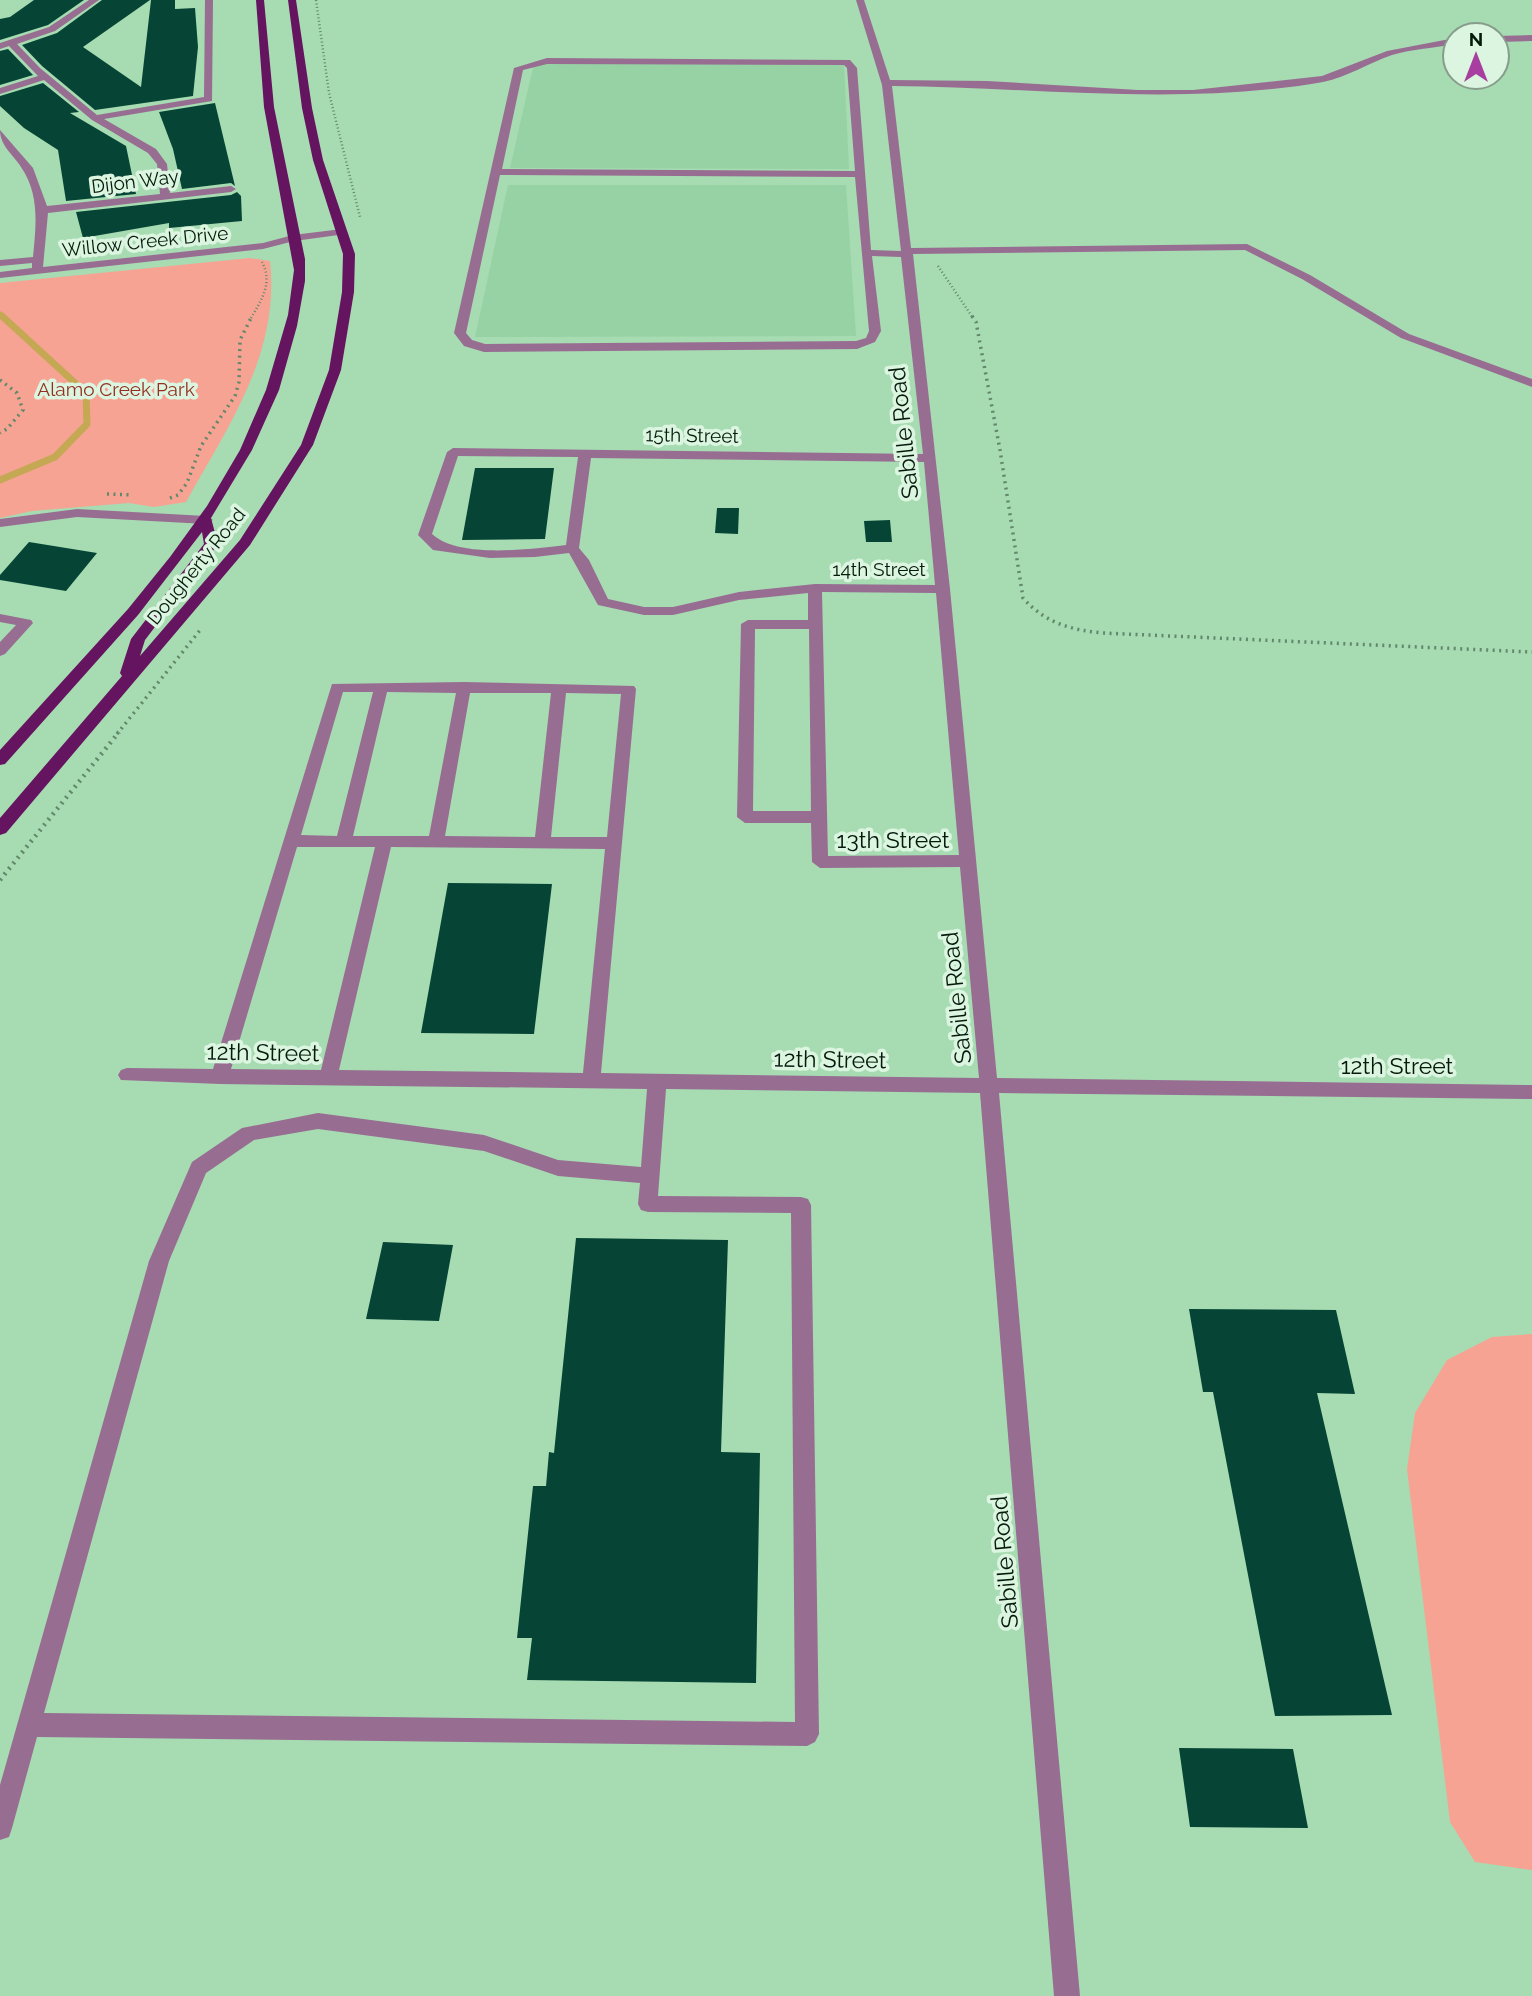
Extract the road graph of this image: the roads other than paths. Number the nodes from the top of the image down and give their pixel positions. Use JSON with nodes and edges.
{"nodes":[{"id":1,"x":95,"y":0,"type":"edge"},
{"id":2,"x":209,"y":0,"type":"edge"},
{"id":3,"x":260,"y":0,"type":"edge"},
{"id":4,"x":292,"y":0,"type":"edge"},
{"id":5,"x":860,"y":0,"type":"edge"},
{"id":6,"x":1532,"y":38,"type":"edge"},
{"id":7,"x":1511,"y":39,"type":"edge"},
{"id":8,"x":1441,"y":43,"type":"edge"},
{"id":9,"x":6,"y":45,"type":"edge"},
{"id":10,"x":41,"y":74,"type":"junction"},
{"id":11,"x":0,"y":81,"type":"edge"},
{"id":12,"x":886,"y":83,"type":"junction"},
{"id":13,"x":0,"y":90,"type":"edge"},
{"id":14,"x":95,"y":118,"type":"junction"},
{"id":15,"x":0,"y":132,"type":"edge"},
{"id":16,"x":495,"y":173,"type":"junction"},
{"id":17,"x":860,"y":174,"type":"junction"},
{"id":18,"x":232,"y":189,"type":"dead end"},
{"id":19,"x":165,"y":195,"type":"junction"},
{"id":20,"x":43,"y":210,"type":"junction"},
{"id":21,"x":342,"y":232,"type":"junction"},
{"id":22,"x":293,"y":238,"type":"junction"},
{"id":23,"x":908,"y":252,"type":"junction"},
{"id":24,"x":866,"y":253,"type":"junction"},
{"id":25,"x":0,"y":263,"type":"edge"},
{"id":26,"x":38,"y":265,"type":"junction"},
{"id":27,"x":0,"y":275,"type":"edge"},
{"id":28,"x":1532,"y":383,"type":"edge"},
{"id":29,"x":585,"y":453,"type":"junction"},
{"id":30,"x":930,"y":458,"type":"junction"},
{"id":31,"x":206,"y":520,"type":"junction"},
{"id":32,"x":0,"y":523,"type":"edge"},
{"id":33,"x":572,"y":548,"type":"junction"},
{"id":34,"x":815,"y":588,"type":"junction"},
{"id":35,"x":943,"y":589,"type":"junction"},
{"id":36,"x":0,"y":618,"type":"edge"},
{"id":37,"x":816,"y":625,"type":"junction"},
{"id":38,"x":0,"y":651,"type":"edge"},
{"id":39,"x":123,"y":683,"type":"junction"},
{"id":40,"x":464,"y":687,"type":"junction"},
{"id":41,"x":381,"y":688,"type":"junction"},
{"id":42,"x":559,"y":689,"type":"junction"},
{"id":43,"x":0,"y":760,"type":"edge"},
{"id":44,"x":819,"y":817,"type":"junction"},
{"id":45,"x":0,"y":829,"type":"edge"},
{"id":46,"x":292,"y":841,"type":"junction"},
{"id":47,"x":343,"y":842,"type":"junction"},
{"id":48,"x":384,"y":842,"type":"junction"},
{"id":49,"x":436,"y":842,"type":"junction"},
{"id":50,"x":542,"y":843,"type":"junction"},
{"id":51,"x":615,"y":843,"type":"junction"},
{"id":52,"x":967,"y":861,"type":"junction"},
{"id":53,"x":127,"y":1074,"type":"dead end"},
{"id":54,"x":220,"y":1077,"type":"junction"},
{"id":55,"x":328,"y":1078,"type":"junction"},
{"id":56,"x":591,"y":1080,"type":"junction"},
{"id":57,"x":657,"y":1082,"type":"junction"},
{"id":58,"x":989,"y":1086,"type":"junction"},
{"id":59,"x":1532,"y":1092,"type":"edge"},
{"id":60,"x":650,"y":1176,"type":"junction"},
{"id":61,"x":31,"y":1725,"type":"junction"},
{"id":62,"x":0,"y":1828,"type":"edge"},
{"id":63,"x":1067,"y":1996,"type":"edge"}],
"edges":[{"from":1,"to":9,"type":"street"},
{"from":2,"to":14,"type":"street"},
{"from":3,"to":22,"type":"main road","name":"Dougherty Road"},
{"from":4,"to":21,"type":"main road","name":"Dougherty Road"},
{"from":5,"to":12,"type":"street","name":"Sabille Road"},
{"from":6,"to":7,"type":"street"},
{"from":8,"to":12,"type":"street"},
{"from":9,"to":10,"type":"street"},
{"from":10,"to":11,"type":"street"},
{"from":10,"to":13,"type":"street"},
{"from":10,"to":14,"type":"street"},
{"from":12,"to":23,"type":"street","name":"Sabille Road"},
{"from":14,"to":19,"type":"street"},
{"from":15,"to":20,"type":"street"},
{"from":16,"to":17,"type":"street"},
{"from":16,"to":17,"type":"street"},
{"from":16,"to":24,"type":"street"},
{"from":17,"to":24,"type":"street"},
{"from":18,"to":19,"type":"street","name":"Dijon Way"},
{"from":19,"to":20,"type":"street","name":"Dijon Way"},
{"from":20,"to":26,"type":"street"},
{"from":21,"to":22,"type":"street","name":"Willow Creek Drive"},
{"from":21,"to":39,"type":"main road","name":"Dougherty Road"},
{"from":22,"to":26,"type":"street","name":"Willow Creek Drive"},
{"from":22,"to":31,"type":"main road","name":"Dougherty Road"},
{"from":23,"to":24,"type":"street"},
{"from":23,"to":28,"type":"street"},
{"from":23,"to":30,"type":"street","name":"Sabille Road"},
{"from":25,"to":26,"type":"street","name":"Willow Creek Drive"},
{"from":26,"to":27,"type":"street","name":"Willow Creek Drive"},
{"from":29,"to":30,"type":"street","name":"15th Street"},
{"from":29,"to":33,"type":"street"},
{"from":29,"to":33,"type":"street","name":"15th Street"},
{"from":30,"to":35,"type":"street","name":"Sabille Road"},
{"from":31,"to":32,"type":"street"},
{"from":31,"to":39,"type":"main road"},
{"from":31,"to":43,"type":"main road","name":"Dougherty Road"},
{"from":33,"to":34,"type":"street","name":"14th Street"},
{"from":34,"to":35,"type":"street","name":"14th Street"},
{"from":34,"to":37,"type":"street"},
{"from":35,"to":52,"type":"street","name":"Sabille Road"},
{"from":36,"to":38,"type":"street"},
{"from":37,"to":44,"type":"street"},
{"from":37,"to":44,"type":"street"},
{"from":39,"to":45,"type":"main road","name":"Dougherty Road"},
{"from":40,"to":41,"type":"street"},
{"from":40,"to":42,"type":"street"},
{"from":40,"to":49,"type":"street"},
{"from":41,"to":46,"type":"street"},
{"from":41,"to":47,"type":"street"},
{"from":42,"to":50,"type":"street"},
{"from":42,"to":51,"type":"street"},
{"from":44,"to":52,"type":"street","name":"13th Street"},
{"from":46,"to":47,"type":"street"},
{"from":46,"to":54,"type":"street"},
{"from":47,"to":48,"type":"street"},
{"from":48,"to":49,"type":"street"},
{"from":48,"to":55,"type":"street"},
{"from":49,"to":50,"type":"street"},
{"from":50,"to":51,"type":"street"},
{"from":51,"to":56,"type":"street"},
{"from":52,"to":58,"type":"street","name":"Sabille Road"},
{"from":53,"to":54,"type":"street","name":"12th Street"},
{"from":54,"to":55,"type":"street","name":"12th Street"},
{"from":55,"to":56,"type":"street","name":"12th Street"},
{"from":56,"to":57,"type":"street","name":"12th Street"},
{"from":57,"to":58,"type":"street","name":"12th Street"},
{"from":57,"to":60,"type":"street"},
{"from":58,"to":59,"type":"street","name":"12th Street"},
{"from":58,"to":63,"type":"street","name":"Sabille Road"},
{"from":60,"to":61,"type":"street"},
{"from":60,"to":61,"type":"street"},
{"from":61,"to":62,"type":"street"}]}
